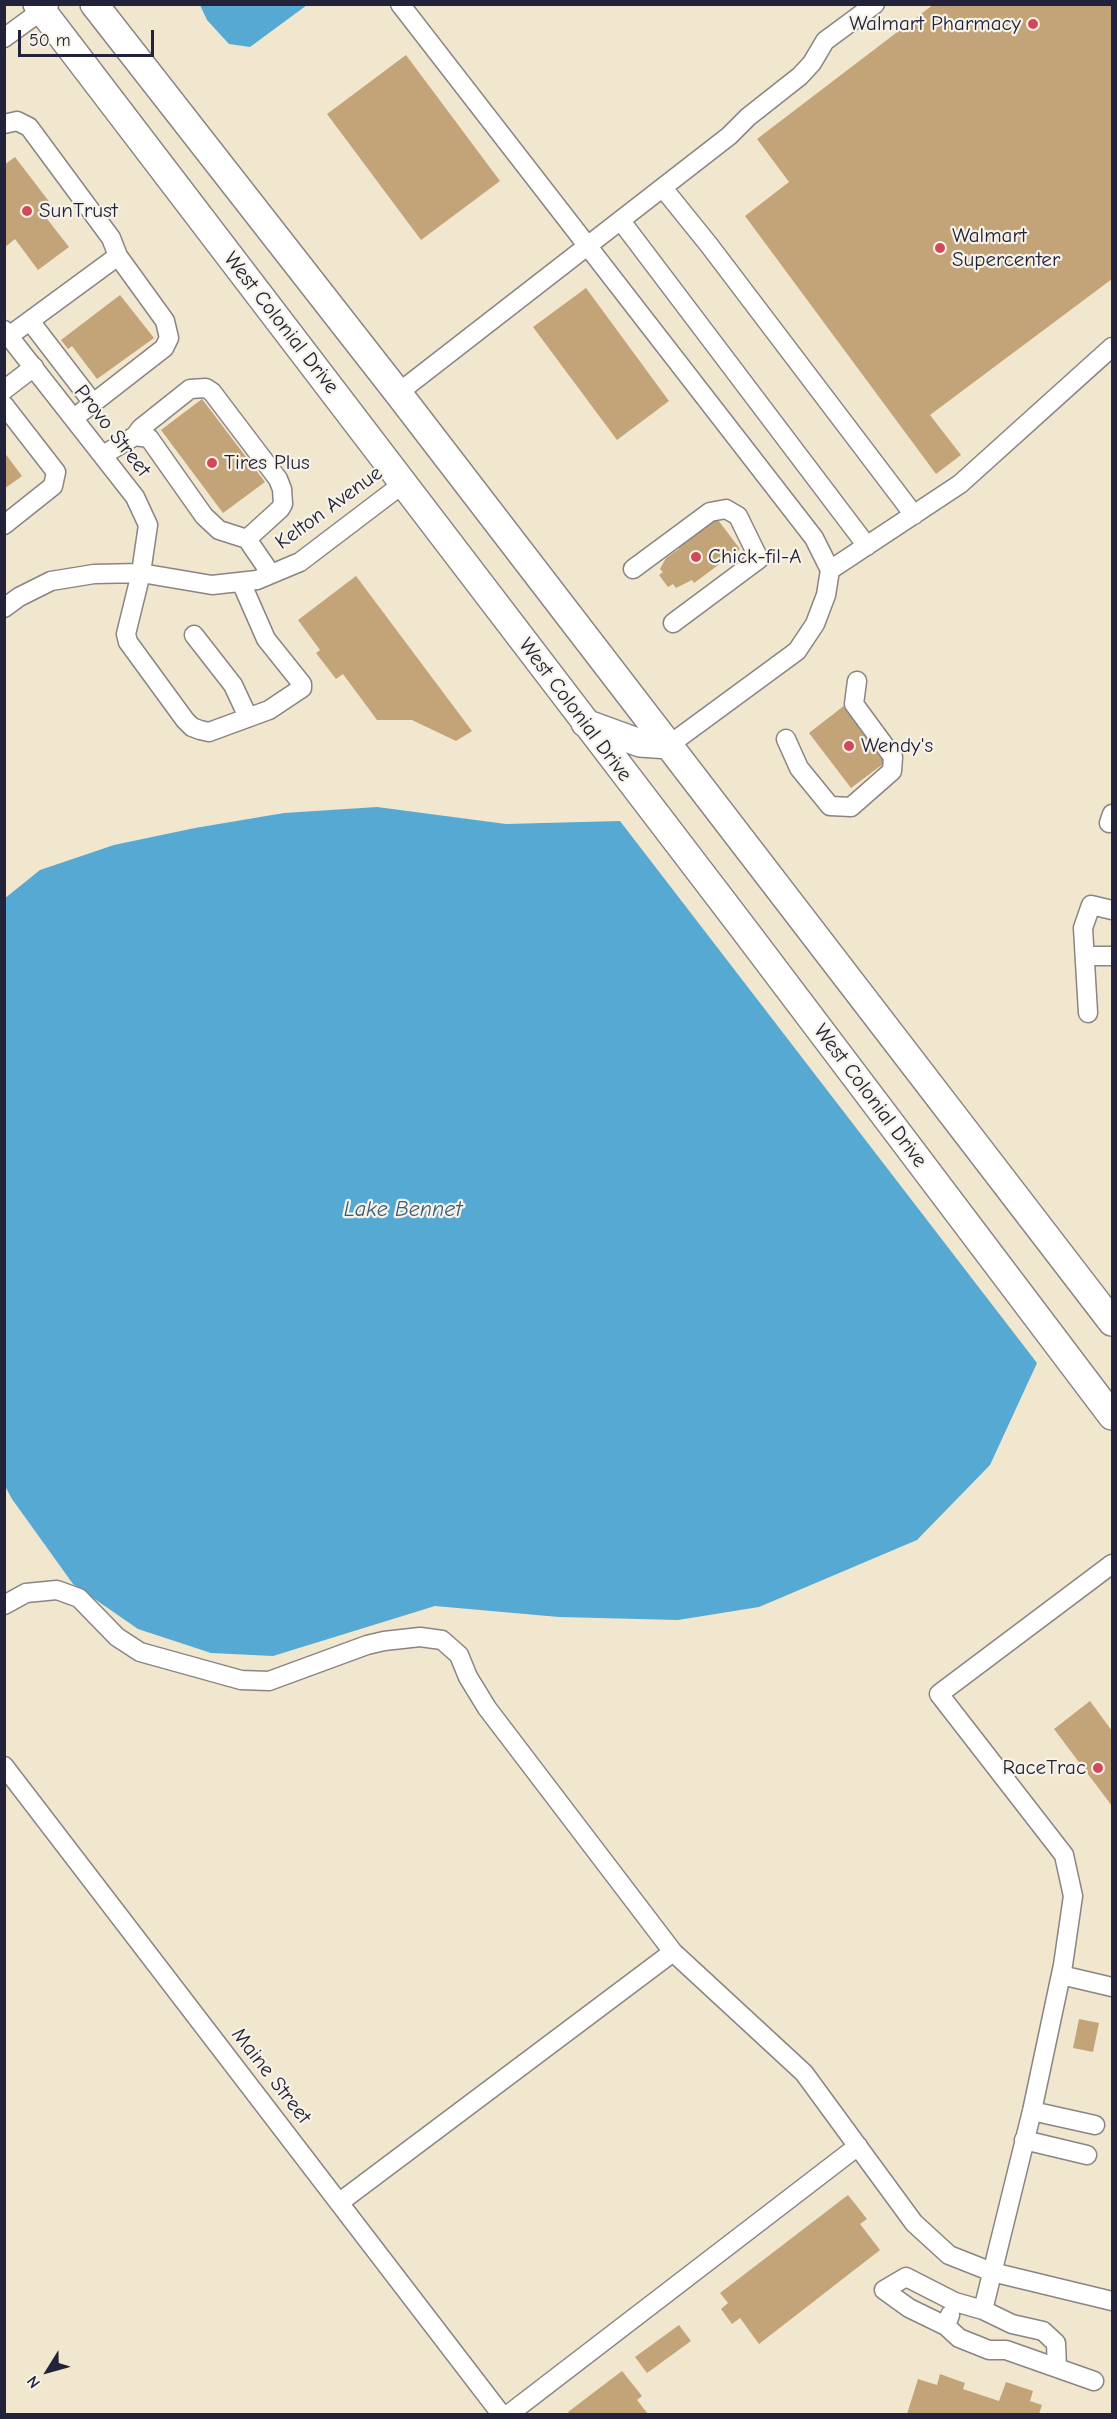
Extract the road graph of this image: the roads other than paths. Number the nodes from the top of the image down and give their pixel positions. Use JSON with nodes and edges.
{"nodes":[{"id":1,"x":94,"y":4,"type":"edge"},
{"id":2,"x":400,"y":4,"type":"edge"},
{"id":3,"x":42,"y":6,"type":"edge"},
{"id":4,"x":863,"y":8,"type":"edge"},
{"id":5,"x":4,"y":38,"type":"edge"},
{"id":6,"x":4,"y":124,"type":"edge"},
{"id":7,"x":663,"y":188,"type":"junction"},
{"id":8,"x":621,"y":221,"type":"junction"},
{"id":9,"x":587,"y":246,"type":"junction"},
{"id":10,"x":118,"y":256,"type":"junction"},
{"id":11,"x":30,"y":321,"type":"junction"},
{"id":12,"x":7,"y":333,"type":"edge"},
{"id":13,"x":1113,"y":347,"type":"edge"},
{"id":14,"x":34,"y":367,"type":"junction"},
{"id":15,"x":4,"y":390,"type":"edge"},
{"id":16,"x":398,"y":393,"type":"junction"},
{"id":17,"x":93,"y":403,"type":"junction"},
{"id":18,"x":4,"y":405,"type":"edge"},
{"id":19,"x":74,"y":418,"type":"junction"},
{"id":20,"x":135,"y":435,"type":"junction"},
{"id":21,"x":103,"y":455,"type":"junction"},
{"id":22,"x":404,"y":483,"type":"junction"},
{"id":23,"x":914,"y":515,"type":"junction"},
{"id":24,"x":4,"y":525,"type":"edge"},
{"id":25,"x":247,"y":539,"type":"junction"},
{"id":26,"x":867,"y":546,"type":"junction"},
{"id":27,"x":633,"y":569,"type":"dead end"},
{"id":28,"x":830,"y":570,"type":"junction"},
{"id":29,"x":141,"y":573,"type":"junction"},
{"id":30,"x":271,"y":574,"type":"junction"},
{"id":31,"x":241,"y":582,"type":"junction"},
{"id":32,"x":4,"y":608,"type":"edge"},
{"id":33,"x":673,"y":623,"type":"dead end"},
{"id":34,"x":194,"y":635,"type":"dead end"},
{"id":35,"x":858,"y":681,"type":"dead end"},
{"id":36,"x":248,"y":717,"type":"junction"},
{"id":37,"x":585,"y":723,"type":"junction"},
{"id":38,"x":786,"y":739,"type":"dead end"},
{"id":39,"x":669,"y":746,"type":"junction"},
{"id":40,"x":1113,"y":910,"type":"edge"},
{"id":41,"x":1085,"y":956,"type":"junction"},
{"id":42,"x":1113,"y":956,"type":"edge"},
{"id":43,"x":1088,"y":1013,"type":"dead end"},
{"id":44,"x":1113,"y":1322,"type":"edge"},
{"id":45,"x":1113,"y":1416,"type":"edge"},
{"id":46,"x":1113,"y":1548,"type":"edge"},
{"id":47,"x":1109,"y":1566,"type":"edge"},
{"id":48,"x":4,"y":1605,"type":"edge"},
{"id":49,"x":4,"y":1766,"type":"edge"},
{"id":50,"x":673,"y":1952,"type":"junction"},
{"id":51,"x":1061,"y":1975,"type":"junction"},
{"id":52,"x":1113,"y":1987,"type":"edge"},
{"id":53,"x":1032,"y":2111,"type":"junction"},
{"id":54,"x":1095,"y":2125,"type":"dead end"},
{"id":55,"x":1024,"y":2140,"type":"junction"},
{"id":56,"x":858,"y":2146,"type":"junction"},
{"id":57,"x":1087,"y":2155,"type":"dead end"},
{"id":58,"x":340,"y":2202,"type":"junction"},
{"id":59,"x":992,"y":2272,"type":"junction"},
{"id":60,"x":921,"y":2285,"type":"junction"},
{"id":61,"x":1113,"y":2301,"type":"edge"},
{"id":62,"x":955,"y":2302,"type":"junction"},
{"id":63,"x":909,"y":2308,"type":"junction"},
{"id":64,"x":983,"y":2310,"type":"junction"},
{"id":65,"x":1012,"y":2324,"type":"junction"},
{"id":66,"x":946,"y":2326,"type":"junction"},
{"id":67,"x":1006,"y":2350,"type":"junction"},
{"id":68,"x":1058,"y":2368,"type":"junction"},
{"id":69,"x":1094,"y":2381,"type":"dead end"},
{"id":70,"x":501,"y":2415,"type":"edge"},
{"id":71,"x":509,"y":2415,"type":"edge"}],
"edges":[{"from":1,"to":16,"type":"highway"},
{"from":2,"to":9,"type":"street"},
{"from":3,"to":5,"type":"street"},
{"from":3,"to":22,"type":"highway","name":"West Colonial Drive"},
{"from":4,"to":7,"type":"street"},
{"from":6,"to":10,"type":"street"},
{"from":7,"to":8,"type":"street"},
{"from":7,"to":23,"type":"street"},
{"from":8,"to":9,"type":"street"},
{"from":8,"to":26,"type":"street"},
{"from":9,"to":16,"type":"street"},
{"from":9,"to":28,"type":"street"},
{"from":10,"to":11,"type":"street"},
{"from":10,"to":17,"type":"street"},
{"from":11,"to":12,"type":"street"},
{"from":11,"to":17,"type":"street"},
{"from":12,"to":14,"type":"street","name":"Provo Street"},
{"from":13,"to":23,"type":"street"},
{"from":14,"to":15,"type":"street"},
{"from":14,"to":19,"type":"street","name":"Provo Street"},
{"from":16,"to":39,"type":"highway"},
{"from":17,"to":19,"type":"street"},
{"from":18,"to":24,"type":"street"},
{"from":19,"to":21,"type":"street","name":"Provo Street"},
{"from":20,"to":21,"type":"street"},
{"from":20,"to":25,"type":"street"},
{"from":20,"to":25,"type":"street"},
{"from":21,"to":29,"type":"street","name":"Provo Street"},
{"from":22,"to":30,"type":"street","name":"Kelton Avenue"},
{"from":22,"to":37,"type":"highway","name":"West Colonial Drive"},
{"from":23,"to":26,"type":"street"},
{"from":25,"to":30,"type":"street"},
{"from":26,"to":28,"type":"street"},
{"from":27,"to":33,"type":"street"},
{"from":28,"to":39,"type":"street"},
{"from":29,"to":31,"type":"street","name":"Kelton Avenue"},
{"from":29,"to":32,"type":"street","name":"Kelton Avenue"},
{"from":29,"to":36,"type":"street","name":"Provo Street"},
{"from":30,"to":31,"type":"street","name":"Kelton Avenue"},
{"from":31,"to":36,"type":"street","name":"Provo Street"},
{"from":34,"to":36,"type":"street"},
{"from":35,"to":38,"type":"street"},
{"from":37,"to":39,"type":"highway"},
{"from":37,"to":45,"type":"highway","name":"West Colonial Drive"},
{"from":39,"to":44,"type":"highway"},
{"from":40,"to":41,"type":"street"},
{"from":41,"to":42,"type":"street"},
{"from":41,"to":43,"type":"street"},
{"from":46,"to":47,"type":"street"},
{"from":47,"to":51,"type":"street"},
{"from":48,"to":50,"type":"street"},
{"from":49,"to":58,"type":"street","name":"Maine Street"},
{"from":50,"to":56,"type":"street"},
{"from":50,"to":58,"type":"street"},
{"from":51,"to":52,"type":"street"},
{"from":51,"to":53,"type":"street"},
{"from":53,"to":54,"type":"street"},
{"from":53,"to":55,"type":"street"},
{"from":55,"to":57,"type":"street"},
{"from":55,"to":59,"type":"street"},
{"from":56,"to":59,"type":"street"},
{"from":56,"to":71,"type":"street"},
{"from":58,"to":70,"type":"street","name":"Maine Street"},
{"from":59,"to":61,"type":"street"},
{"from":59,"to":64,"type":"street"},
{"from":60,"to":62,"type":"street"},
{"from":60,"to":63,"type":"street"},
{"from":60,"to":63,"type":"street"},
{"from":62,"to":64,"type":"street"},
{"from":62,"to":66,"type":"street"},
{"from":63,"to":66,"type":"street"},
{"from":64,"to":65,"type":"street"},
{"from":65,"to":67,"type":"street"},
{"from":65,"to":68,"type":"street"},
{"from":66,"to":67,"type":"street"},
{"from":67,"to":68,"type":"street"},
{"from":68,"to":69,"type":"street"}]}
